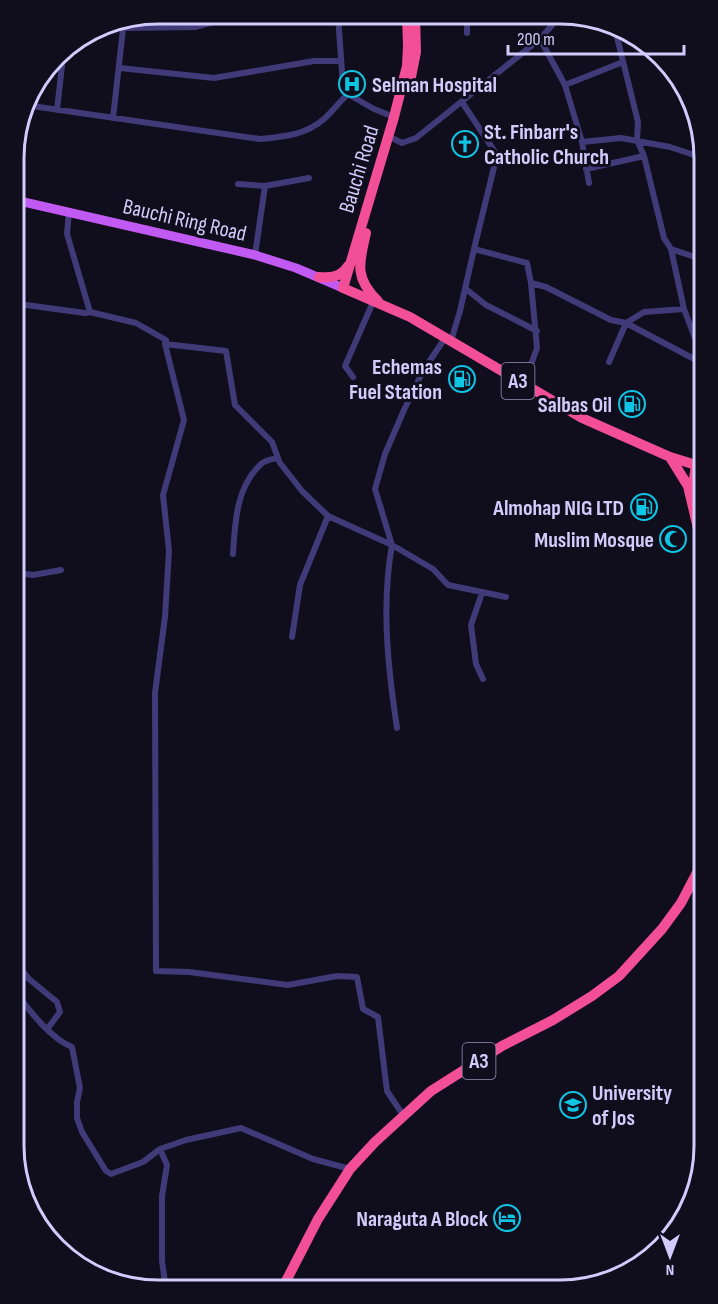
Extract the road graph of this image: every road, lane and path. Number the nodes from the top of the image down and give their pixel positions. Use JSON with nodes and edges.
{"nodes":[{"id":1,"x":206,"y":24,"type":"edge"},
{"id":2,"x":339,"y":24,"type":"edge"},
{"id":3,"x":407,"y":24,"type":"edge"},
{"id":4,"x":415,"y":24,"type":"edge"},
{"id":5,"x":467,"y":24,"type":"edge"},
{"id":6,"x":553,"y":24,"type":"edge"},
{"id":7,"x":124,"y":28,"type":"edge"},
{"id":8,"x":128,"y":28,"type":"edge"},
{"id":9,"x":467,"y":33,"type":"dead end"},
{"id":10,"x":617,"y":37,"type":"edge"},
{"id":11,"x":540,"y":39,"type":"junction"},
{"id":12,"x":341,"y":61,"type":"junction"},
{"id":13,"x":623,"y":62,"type":"junction"},
{"id":14,"x":62,"y":65,"type":"edge"},
{"id":15,"x":120,"y":68,"type":"junction"},
{"id":16,"x":565,"y":85,"type":"junction"},
{"id":17,"x":348,"y":94,"type":"junction"},
{"id":18,"x":462,"y":102,"type":"junction"},
{"id":19,"x":34,"y":106,"type":"edge"},
{"id":20,"x":57,"y":110,"type":"junction"},
{"id":21,"x":394,"y":117,"type":"junction"},
{"id":22,"x":113,"y":118,"type":"junction"},
{"id":23,"x":394,"y":140,"type":"junction"},
{"id":24,"x":637,"y":140,"type":"junction"},
{"id":25,"x":582,"y":142,"type":"junction"},
{"id":26,"x":694,"y":155,"type":"edge"},
{"id":27,"x":644,"y":156,"type":"junction"},
{"id":28,"x":586,"y":169,"type":"junction"},
{"id":29,"x":309,"y":178,"type":"dead end"},
{"id":30,"x":589,"y":183,"type":"dead end"},
{"id":31,"x":238,"y":184,"type":"dead end"},
{"id":32,"x":265,"y":186,"type":"junction"},
{"id":33,"x":24,"y":202,"type":"edge"},
{"id":34,"x":69,"y":213,"type":"junction"},
{"id":35,"x":474,"y":249,"type":"junction"},
{"id":36,"x":671,"y":249,"type":"junction"},
{"id":37,"x":255,"y":255,"type":"junction"},
{"id":38,"x":694,"y":257,"type":"edge"},
{"id":39,"x":350,"y":263,"type":"junction"},
{"id":40,"x":319,"y":277,"type":"junction"},
{"id":41,"x":531,"y":283,"type":"junction"},
{"id":42,"x":343,"y":288,"type":"junction"},
{"id":43,"x":466,"y":289,"type":"junction"},
{"id":44,"x":373,"y":302,"type":"junction"},
{"id":45,"x":24,"y":305,"type":"edge"},
{"id":46,"x":385,"y":307,"type":"junction"},
{"id":47,"x":684,"y":309,"type":"junction"},
{"id":48,"x":90,"y":312,"type":"junction"},
{"id":49,"x":626,"y":323,"type":"junction"},
{"id":50,"x":537,"y":332,"type":"junction"},
{"id":51,"x":694,"y":335,"type":"edge"},
{"id":52,"x":448,"y":340,"type":"junction"},
{"id":53,"x":165,"y":344,"type":"junction"},
{"id":54,"x":694,"y":358,"type":"edge"},
{"id":55,"x":609,"y":362,"type":"dead end"},
{"id":56,"x":352,"y":377,"type":"dead end"},
{"id":57,"x":524,"y":384,"type":"junction"},
{"id":58,"x":670,"y":457,"type":"junction"},
{"id":59,"x":278,"y":458,"type":"junction"},
{"id":60,"x":693,"y":490,"type":"edge"},
{"id":61,"x":328,"y":516,"type":"junction"},
{"id":62,"x":392,"y":545,"type":"junction"},
{"id":63,"x":233,"y":554,"type":"dead end"},
{"id":64,"x":61,"y":570,"type":"dead end"},
{"id":65,"x":24,"y":573,"type":"edge"},
{"id":66,"x":482,"y":593,"type":"junction"},
{"id":67,"x":506,"y":597,"type":"dead end"},
{"id":68,"x":292,"y":637,"type":"dead end"},
{"id":69,"x":483,"y":679,"type":"dead end"},
{"id":70,"x":397,"y":728,"type":"dead end"},
{"id":71,"x":694,"y":878,"type":"edge"},
{"id":72,"x":24,"y":973,"type":"edge"},
{"id":73,"x":24,"y":1003,"type":"edge"},
{"id":74,"x":48,"y":1028,"type":"junction"},
{"id":75,"x":403,"y":1115,"type":"junction"},
{"id":76,"x":160,"y":1149,"type":"junction"},
{"id":77,"x":350,"y":1169,"type":"junction"},
{"id":78,"x":165,"y":1280,"type":"edge"},
{"id":79,"x":286,"y":1280,"type":"edge"}],
"edges":[{"from":1,"to":8,"type":"street"},
{"from":2,"to":12,"type":"street"},
{"from":3,"to":21,"type":"highway","name":"Bauchi Road"},
{"from":4,"to":23,"type":"highway","name":"Bauchi Road","number":"A3"},
{"from":5,"to":9,"type":"street"},
{"from":6,"to":11,"type":"street"},
{"from":7,"to":15,"type":"street"},
{"from":10,"to":13,"type":"street"},
{"from":11,"to":16,"type":"street"},
{"from":11,"to":18,"type":"street"},
{"from":12,"to":15,"type":"street"},
{"from":12,"to":17,"type":"street"},
{"from":13,"to":16,"type":"street"},
{"from":13,"to":24,"type":"street"},
{"from":14,"to":20,"type":"street"},
{"from":15,"to":22,"type":"street"},
{"from":16,"to":25,"type":"street"},
{"from":17,"to":21,"type":"street"},
{"from":17,"to":22,"type":"street"},
{"from":18,"to":23,"type":"street"},
{"from":18,"to":35,"type":"street"},
{"from":19,"to":20,"type":"street"},
{"from":20,"to":22,"type":"street"},
{"from":21,"to":39,"type":"highway","name":"Bauchi Road"},
{"from":23,"to":46,"type":"highway","name":"Bauchi Road","number":"A3"},
{"from":24,"to":25,"type":"street"},
{"from":24,"to":26,"type":"street"},
{"from":24,"to":27,"type":"street"},
{"from":25,"to":28,"type":"street"},
{"from":27,"to":28,"type":"street"},
{"from":27,"to":36,"type":"street"},
{"from":28,"to":30,"type":"street"},
{"from":29,"to":32,"type":"street"},
{"from":31,"to":32,"type":"street"},
{"from":32,"to":37,"type":"street"},
{"from":33,"to":34,"type":"main road","name":"Bauchi Ring Road"},
{"from":34,"to":37,"type":"main road","name":"Bauchi Ring Road"},
{"from":34,"to":48,"type":"street"},
{"from":35,"to":41,"type":"street"},
{"from":35,"to":43,"type":"street"},
{"from":36,"to":38,"type":"street"},
{"from":36,"to":47,"type":"street"},
{"from":37,"to":40,"type":"main road","name":"Bauchi Ring Road"},
{"from":39,"to":40,"type":"highway"},
{"from":39,"to":42,"type":"highway","name":"Bauchi Road"},
{"from":40,"to":42,"type":"main road","name":"Bauchi Ring Road"},
{"from":41,"to":49,"type":"street"},
{"from":41,"to":50,"type":"street"},
{"from":42,"to":44,"type":"highway","number":"A3"},
{"from":43,"to":50,"type":"street"},
{"from":43,"to":52,"type":"street"},
{"from":44,"to":46,"type":"highway","number":"A3"},
{"from":44,"to":56,"type":"street"},
{"from":45,"to":48,"type":"street"},
{"from":46,"to":52,"type":"highway","number":"A3"},
{"from":47,"to":49,"type":"street"},
{"from":47,"to":51,"type":"street"},
{"from":48,"to":53,"type":"street"},
{"from":49,"to":54,"type":"street"},
{"from":49,"to":55,"type":"street"},
{"from":50,"to":57,"type":"street"},
{"from":52,"to":57,"type":"highway","number":"A3"},
{"from":52,"to":62,"type":"street"},
{"from":53,"to":59,"type":"street"},
{"from":53,"to":75,"type":"street"},
{"from":57,"to":58,"type":"highway","number":"A3"},
{"from":58,"to":60,"type":"highway","number":"A3"},
{"from":58,"to":60,"type":"highway","number":"A3"},
{"from":59,"to":61,"type":"street"},
{"from":59,"to":63,"type":"street"},
{"from":61,"to":62,"type":"street"},
{"from":61,"to":68,"type":"street"},
{"from":62,"to":66,"type":"street"},
{"from":62,"to":70,"type":"street"},
{"from":64,"to":65,"type":"street"},
{"from":66,"to":67,"type":"street"},
{"from":66,"to":69,"type":"street"},
{"from":71,"to":75,"type":"highway","number":"A3"},
{"from":72,"to":74,"type":"street"},
{"from":73,"to":74,"type":"street"},
{"from":74,"to":76,"type":"street"},
{"from":75,"to":77,"type":"highway","number":"A3"},
{"from":76,"to":77,"type":"street"},
{"from":76,"to":78,"type":"street"},
{"from":77,"to":79,"type":"highway","number":"A3"}]}
